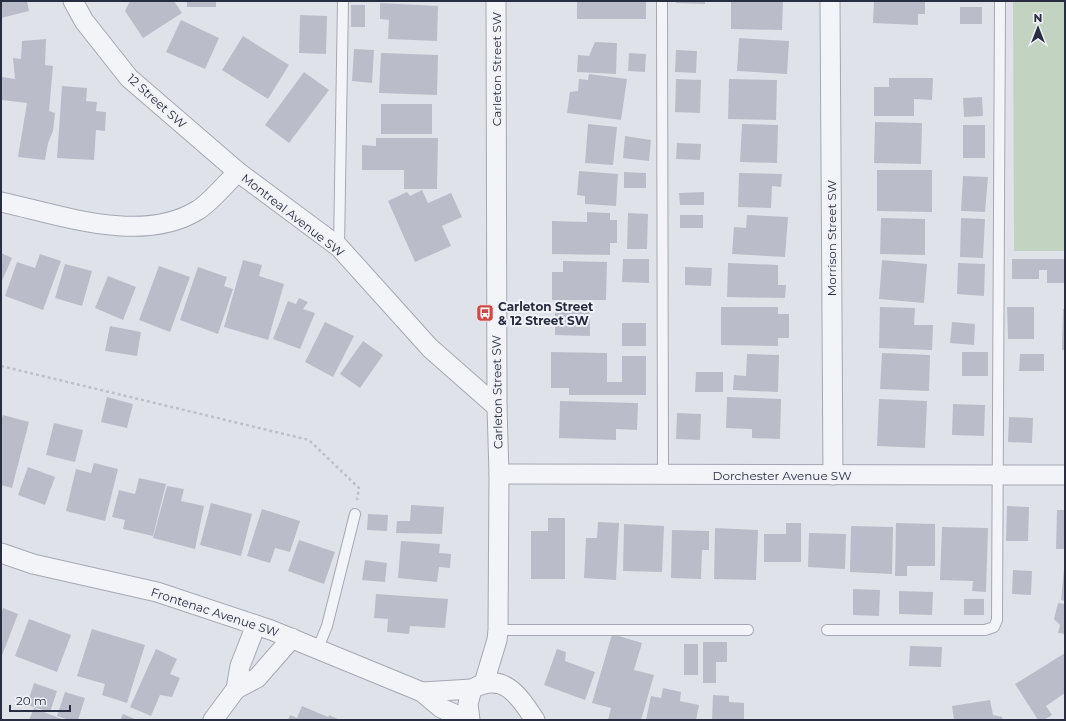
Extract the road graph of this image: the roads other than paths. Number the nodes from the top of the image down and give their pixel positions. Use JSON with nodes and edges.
{"nodes":[{"id":1,"x":73,"y":1,"type":"edge"},
{"id":2,"x":343,"y":1,"type":"edge"},
{"id":3,"x":496,"y":1,"type":"edge"},
{"id":4,"x":662,"y":1,"type":"edge"},
{"id":5,"x":830,"y":1,"type":"edge"},
{"id":6,"x":1000,"y":1,"type":"edge"},
{"id":7,"x":238,"y":172,"type":"junction"},
{"id":8,"x":1,"y":202,"type":"edge"},
{"id":9,"x":339,"y":247,"type":"junction"},
{"id":10,"x":496,"y":407,"type":"junction"},
{"id":11,"x":499,"y":474,"type":"junction"},
{"id":12,"x":663,"y":474,"type":"junction"},
{"id":13,"x":833,"y":475,"type":"junction"},
{"id":14,"x":998,"y":475,"type":"junction"},
{"id":15,"x":1065,"y":475,"type":"edge"},
{"id":16,"x":355,"y":514,"type":"road end"},
{"id":17,"x":1,"y":553,"type":"edge"},
{"id":18,"x":256,"y":625,"type":"junction"},
{"id":19,"x":748,"y":630,"type":"dead end"},
{"id":20,"x":827,"y":630,"type":"dead end"},
{"id":21,"x":497,"y":635,"type":"junction"},
{"id":22,"x":292,"y":638,"type":"junction"},
{"id":23,"x":318,"y":648,"type":"junction"},
{"id":24,"x":478,"y":686,"type":"junction"},
{"id":25,"x":507,"y":687,"type":"junction"},
{"id":26,"x":236,"y":689,"type":"junction"},
{"id":27,"x":422,"y":692,"type":"junction"},
{"id":28,"x":213,"y":720,"type":"edge"},
{"id":29,"x":469,"y":720,"type":"edge"},
{"id":30,"x":535,"y":720,"type":"edge"}],
"edges":[{"from":1,"to":7,"type":"street","name":"12 Street SW"},
{"from":2,"to":9,"type":"lane"},
{"from":3,"to":10,"type":"street","name":"Carleton Street SW"},
{"from":4,"to":12,"type":"lane"},
{"from":5,"to":13,"type":"street","name":"Morrison Street SW"},
{"from":6,"to":14,"type":"lane"},
{"from":7,"to":8,"type":"street","name":"Montreal Avenue SW"},
{"from":7,"to":9,"type":"street","name":"Montreal Avenue SW"},
{"from":9,"to":10,"type":"street","name":"Montreal Avenue SW"},
{"from":10,"to":11,"type":"street","name":"Carleton Street SW"},
{"from":11,"to":12,"type":"street","name":"Dorchester Avenue SW"},
{"from":11,"to":21,"type":"street","name":"Carleton Street SW"},
{"from":12,"to":13,"type":"street","name":"Dorchester Avenue SW"},
{"from":13,"to":14,"type":"street","name":"Dorchester Avenue SW"},
{"from":14,"to":15,"type":"street","name":"Dorchester Avenue SW"},
{"from":14,"to":20,"type":"lane"},
{"from":16,"to":23,"type":"lane"},
{"from":17,"to":18,"type":"street","name":"Frontenac Avenue SW"},
{"from":18,"to":22,"type":"street","name":"Frontenac Avenue SW"},
{"from":18,"to":26,"type":"street"},
{"from":19,"to":21,"type":"lane"},
{"from":21,"to":24,"type":"street","name":"Carleton Street SW"},
{"from":21,"to":25,"type":"street","name":"Carleton Street SW"},
{"from":22,"to":23,"type":"street","name":"Frontenac Avenue SW"},
{"from":22,"to":26,"type":"street"},
{"from":23,"to":27,"type":"street","name":"Frontenac Avenue SW"},
{"from":24,"to":25,"type":"street","name":"Frontenac Avenue SW"},
{"from":24,"to":27,"type":"street","name":"Frontenac Avenue SW"},
{"from":24,"to":29,"type":"street","name":"Carleton Street SW"},
{"from":25,"to":30,"type":"street"},
{"from":26,"to":28,"type":"street"},
{"from":27,"to":29,"type":"street","name":"Frontenac Avenue SW"}]}
